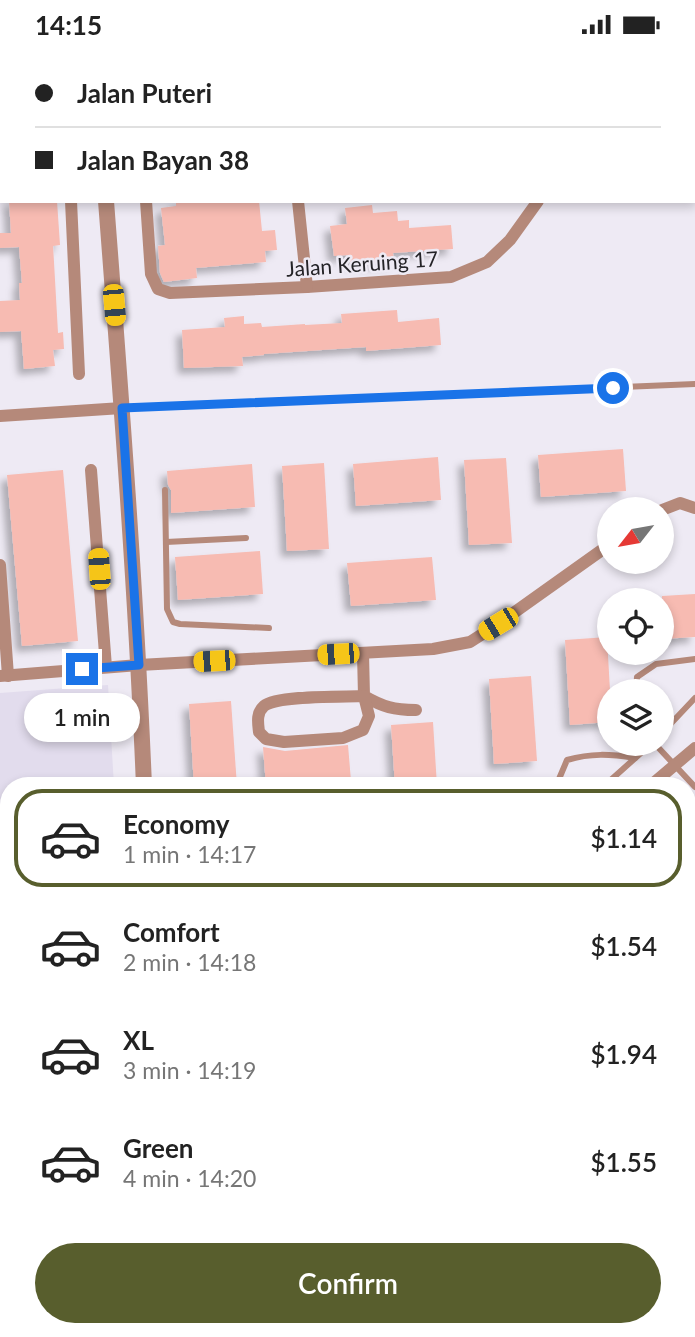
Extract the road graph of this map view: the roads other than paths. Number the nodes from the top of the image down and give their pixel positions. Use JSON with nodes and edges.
{"nodes":[{"id":1,"x":71,"y":203,"type":"edge"},
{"id":2,"x":106,"y":203,"type":"edge"},
{"id":3,"x":146,"y":203,"type":"edge"},
{"id":4,"x":298,"y":203,"type":"edge"},
{"id":5,"x":537,"y":203,"type":"edge"},
{"id":6,"x":307,"y":287,"type":"junction"},
{"id":7,"x":79,"y":374,"type":"dead end"},
{"id":8,"x":695,"y":384,"type":"edge"},
{"id":9,"x":122,"y":408,"type":"junction"},
{"id":10,"x":0,"y":416,"type":"edge"},
{"id":11,"x":91,"y":470,"type":"dead end"},
{"id":12,"x":165,"y":490,"type":"dead end"},
{"id":13,"x":674,"y":505,"type":"edge"},
{"id":14,"x":695,"y":508,"type":"edge"},
{"id":15,"x":246,"y":538,"type":"dead end"},
{"id":16,"x":166,"y":542,"type":"junction"},
{"id":17,"x":597,"y":554,"type":"edge"},
{"id":18,"x":0,"y":565,"type":"edge"},
{"id":19,"x":269,"y":628,"type":"dead end"},
{"id":20,"x":363,"y":653,"type":"junction"},
{"id":21,"x":695,"y":659,"type":"edge"},
{"id":22,"x":139,"y":665,"type":"junction"},
{"id":23,"x":106,"y":667,"type":"junction"},
{"id":24,"x":4,"y":676,"type":"edge"},
{"id":25,"x":637,"y":679,"type":"edge"},
{"id":26,"x":364,"y":696,"type":"junction"},
{"id":27,"x":695,"y":698,"type":"edge"},
{"id":28,"x":415,"y":711,"type":"dead end"},
{"id":29,"x":674,"y":720,"type":"edge"},
{"id":30,"x":695,"y":748,"type":"edge"},
{"id":31,"x":638,"y":756,"type":"edge"},
{"id":32,"x":667,"y":756,"type":"edge"},
{"id":33,"x":635,"y":758,"type":"junction"},
{"id":34,"x":676,"y":764,"type":"junction"},
{"id":35,"x":144,"y":777,"type":"edge"},
{"id":36,"x":560,"y":777,"type":"edge"},
{"id":37,"x":614,"y":777,"type":"edge"},
{"id":38,"x":660,"y":777,"type":"edge"},
{"id":39,"x":686,"y":777,"type":"edge"}],
"edges":[{"from":1,"to":7,"type":"street"},
{"from":2,"to":9,"type":"street"},
{"from":3,"to":6,"type":"street","name":"Jalan Keruing 17"},
{"from":4,"to":6,"type":"street"},
{"from":5,"to":6,"type":"street","name":"Jalan Keruing 17"},
{"from":8,"to":9,"type":"lane"},
{"from":9,"to":10,"type":"street"},
{"from":9,"to":22,"type":"street"},
{"from":11,"to":23,"type":"street"},
{"from":12,"to":16,"type":"lane"},
{"from":13,"to":14,"type":"street"},
{"from":15,"to":16,"type":"lane"},
{"from":16,"to":19,"type":"lane"},
{"from":17,"to":20,"type":"street"},
{"from":18,"to":24,"type":"street"},
{"from":20,"to":22,"type":"street"},
{"from":20,"to":26,"type":"street"},
{"from":21,"to":25,"type":"lane"},
{"from":22,"to":23,"type":"street"},
{"from":22,"to":35,"type":"street"},
{"from":23,"to":24,"type":"street"},
{"from":26,"to":26,"type":"street"},
{"from":26,"to":28,"type":"street"},
{"from":27,"to":29,"type":"lane"},
{"from":30,"to":34,"type":"street"},
{"from":31,"to":33,"type":"lane"},
{"from":32,"to":34,"type":"lane"},
{"from":33,"to":36,"type":"lane"},
{"from":33,"to":37,"type":"lane"},
{"from":34,"to":38,"type":"street"},
{"from":34,"to":39,"type":"lane"}]}
